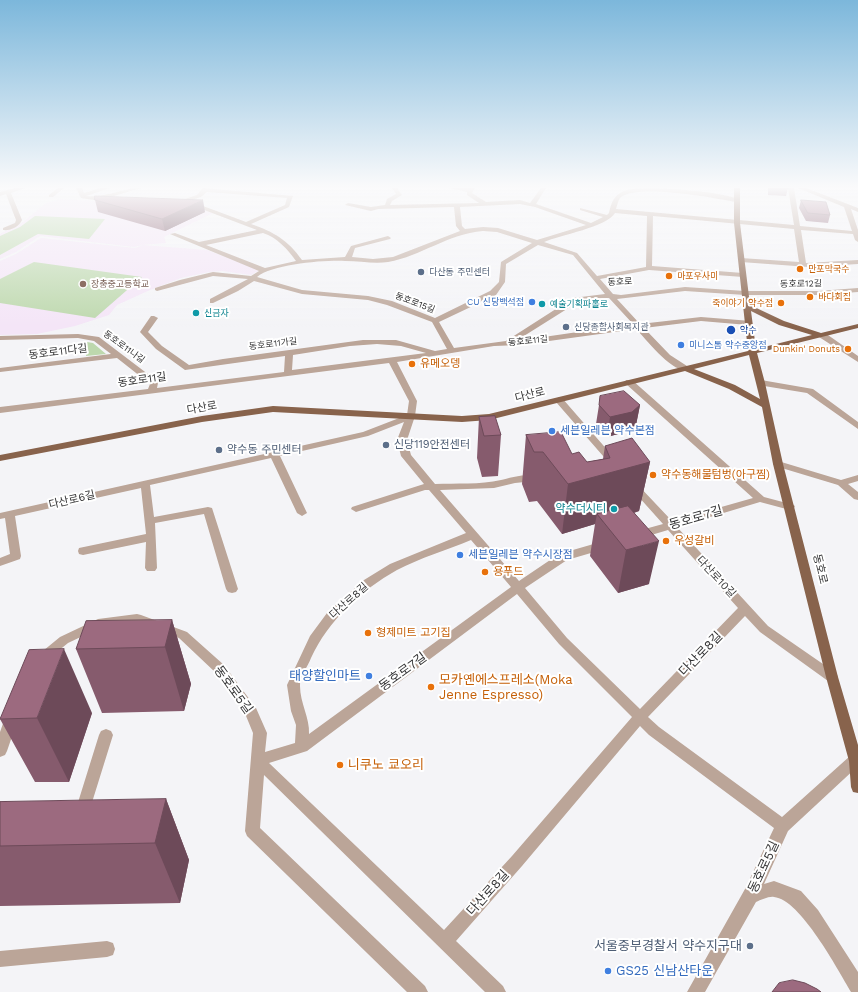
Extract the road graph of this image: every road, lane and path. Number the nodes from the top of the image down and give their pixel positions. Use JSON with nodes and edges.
{"nodes":[{"id":1,"x":173,"y":234,"type":"dead end"},
{"id":2,"x":244,"y":234,"type":"edge"},
{"id":3,"x":271,"y":234,"type":"edge"},
{"id":4,"x":450,"y":234,"type":"edge"},
{"id":5,"x":513,"y":234,"type":"edge"},
{"id":6,"x":563,"y":234,"type":"edge"},
{"id":7,"x":650,"y":234,"type":"edge"},
{"id":8,"x":738,"y":234,"type":"edge"},
{"id":9,"x":798,"y":234,"type":"edge"},
{"id":10,"x":388,"y":238,"type":"dead end"},
{"id":11,"x":539,"y":242,"type":"junction"},
{"id":12,"x":200,"y":244,"type":"junction"},
{"id":13,"x":348,"y":259,"type":"junction"},
{"id":14,"x":741,"y":260,"type":"junction"},
{"id":15,"x":301,"y":262,"type":"junction"},
{"id":16,"x":858,"y":262,"type":"edge"},
{"id":17,"x":803,"y":264,"type":"junction"},
{"id":18,"x":649,"y":268,"type":"junction"},
{"id":19,"x":265,"y":271,"type":"junction"},
{"id":20,"x":743,"y":275,"type":"junction"},
{"id":21,"x":252,"y":278,"type":"junction"},
{"id":22,"x":595,"y":278,"type":"junction"},
{"id":23,"x":157,"y":289,"type":"dead end"},
{"id":24,"x":858,"y":290,"type":"edge"},
{"id":25,"x":745,"y":293,"type":"junction"},
{"id":26,"x":611,"y":296,"type":"junction"},
{"id":27,"x":213,"y":301,"type":"dead end"},
{"id":28,"x":747,"y":306,"type":"junction"},
{"id":29,"x":154,"y":318,"type":"dead end"},
{"id":30,"x":434,"y":321,"type":"junction"},
{"id":31,"x":748,"y":323,"type":"junction"},
{"id":32,"x":638,"y":326,"type":"junction"},
{"id":33,"x":858,"y":326,"type":"edge"},
{"id":34,"x":822,"y":335,"type":"junction"},
{"id":35,"x":0,"y":338,"type":"edge"},
{"id":36,"x":508,"y":343,"type":"junction"},
{"id":37,"x":451,"y":350,"type":"junction"},
{"id":38,"x":752,"y":351,"type":"junction"},
{"id":39,"x":289,"y":353,"type":"junction"},
{"id":40,"x":434,"y":353,"type":"junction"},
{"id":41,"x":119,"y":355,"type":"junction"},
{"id":42,"x":392,"y":360,"type":"junction"},
{"id":43,"x":858,"y":360,"type":"edge"},
{"id":44,"x":684,"y":368,"type":"junction"},
{"id":45,"x":0,"y":370,"type":"edge"},
{"id":46,"x":288,"y":372,"type":"junction"},
{"id":47,"x":629,"y":382,"type":"junction"},
{"id":48,"x":761,"y":383,"type":"junction"},
{"id":49,"x":152,"y":390,"type":"junction"},
{"id":50,"x":559,"y":400,"type":"junction"},
{"id":51,"x":766,"y":406,"type":"junction"},
{"id":52,"x":0,"y":410,"type":"edge"},
{"id":53,"x":411,"y":416,"type":"junction"},
{"id":54,"x":858,"y":426,"type":"edge"},
{"id":55,"x":274,"y":454,"type":"junction"},
{"id":56,"x":0,"y":458,"type":"edge"},
{"id":57,"x":778,"y":464,"type":"junction"},
{"id":58,"x":601,"y":466,"type":"edge"},
{"id":59,"x":543,"y":477,"type":"edge"},
{"id":60,"x":858,"y":478,"type":"edge"},
{"id":61,"x":629,"y":480,"type":"edge"},
{"id":62,"x":145,"y":483,"type":"junction"},
{"id":63,"x":841,"y":483,"type":"junction"},
{"id":64,"x":433,"y":487,"type":"junction"},
{"id":65,"x":858,"y":497,"type":"edge"},
{"id":66,"x":760,"y":499,"type":"junction"},
{"id":67,"x":790,"y":507,"type":"junction"},
{"id":68,"x":356,"y":509,"type":"dead end"},
{"id":69,"x":302,"y":513,"type":"dead end"},
{"id":70,"x":5,"y":515,"type":"edge"},
{"id":71,"x":150,"y":521,"type":"junction"},
{"id":72,"x":669,"y":526,"type":"junction"},
{"id":73,"x":472,"y":535,"type":"junction"},
{"id":74,"x":151,"y":537,"type":"junction"},
{"id":75,"x":83,"y":551,"type":"dead end"},
{"id":76,"x":0,"y":562,"type":"edge"},
{"id":77,"x":152,"y":568,"type":"dead end"},
{"id":78,"x":517,"y":588,"type":"junction"},
{"id":79,"x":232,"y":589,"type":"dead end"},
{"id":80,"x":744,"y":608,"type":"junction"},
{"id":81,"x":35,"y":664,"type":"edge"},
{"id":82,"x":832,"y":677,"type":"junction"},
{"id":83,"x":16,"y":706,"type":"edge"},
{"id":84,"x":640,"y":717,"type":"junction"},
{"id":85,"x":106,"y":735,"type":"dead end"},
{"id":86,"x":302,"y":747,"type":"junction"},
{"id":87,"x":0,"y":751,"type":"edge"},
{"id":88,"x":257,"y":760,"type":"junction"},
{"id":89,"x":856,"y":764,"type":"edge"},
{"id":90,"x":858,"y":787,"type":"edge"},
{"id":91,"x":83,"y":812,"type":"edge"},
{"id":92,"x":783,"y":826,"type":"junction"},
{"id":93,"x":751,"y":895,"type":"junction"},
{"id":94,"x":445,"y":941,"type":"junction"},
{"id":95,"x":107,"y":949,"type":"dead end"},
{"id":96,"x":0,"y":959,"type":"edge"},
{"id":97,"x":858,"y":988,"type":"edge"},
{"id":98,"x":419,"y":992,"type":"edge"},
{"id":99,"x":497,"y":992,"type":"edge"},
{"id":100,"x":696,"y":992,"type":"edge"}],
"edges":[{"from":1,"to":12,"type":"street"},
{"from":2,"to":12,"type":"street"},
{"from":3,"to":15,"type":"street"},
{"from":4,"to":13,"type":"street"},
{"from":5,"to":11,"type":"street"},
{"from":6,"to":11,"type":"street","name":"동호로15길"},
{"from":7,"to":18,"type":"street"},
{"from":8,"to":14,"type":"main road","name":"동호로"},
{"from":9,"to":17,"type":"street"},
{"from":10,"to":13,"type":"street"},
{"from":11,"to":22,"type":"street"},
{"from":11,"to":30,"type":"street","name":"동호로15길"},
{"from":12,"to":19,"type":"street"},
{"from":13,"to":15,"type":"street"},
{"from":14,"to":17,"type":"street"},
{"from":14,"to":20,"type":"main road","name":"동호로"},
{"from":15,"to":19,"type":"street"},
{"from":16,"to":17,"type":"street"},
{"from":18,"to":20,"type":"street","name":"동호로"},
{"from":18,"to":22,"type":"street","name":"동호로"},
{"from":19,"to":21,"type":"street"},
{"from":20,"to":25,"type":"main road","name":"동호로"},
{"from":21,"to":23,"type":"street","name":"동호로15길"},
{"from":21,"to":27,"type":"street"},
{"from":21,"to":30,"type":"street","name":"동호로15길"},
{"from":22,"to":26,"type":"street"},
{"from":24,"to":25,"type":"street","name":"동호로12길"},
{"from":25,"to":26,"type":"street","name":"동호로"},
{"from":25,"to":28,"type":"main road","name":"동호로"},
{"from":26,"to":32,"type":"street"},
{"from":26,"to":36,"type":"street","name":"동호로"},
{"from":28,"to":31,"type":"main road","name":"동호로"},
{"from":28,"to":34,"type":"main road"},
{"from":29,"to":39,"type":"street","name":"동호로11가길"},
{"from":30,"to":37,"type":"street"},
{"from":31,"to":32,"type":"street","name":"동호로11길"},
{"from":31,"to":38,"type":"main road","name":"동호로"},
{"from":32,"to":36,"type":"street","name":"동호로11길"},
{"from":32,"to":44,"type":"street"},
{"from":33,"to":34,"type":"main road","name":"다산로"},
{"from":34,"to":38,"type":"main road","name":"다산로"},
{"from":34,"to":43,"type":"street"},
{"from":35,"to":41,"type":"street","name":"동호로11나길"},
{"from":36,"to":37,"type":"street","name":"동호로11길"},
{"from":37,"to":40,"type":"street","name":"동호로11길"},
{"from":38,"to":44,"type":"main road","name":"다산로"},
{"from":38,"to":48,"type":"main road","name":"동호로"},
{"from":39,"to":40,"type":"street","name":"동호로11가길"},
{"from":39,"to":46,"type":"street"},
{"from":40,"to":42,"type":"street","name":"동호로11길"},
{"from":41,"to":45,"type":"street","name":"동호로11다길"},
{"from":41,"to":49,"type":"street","name":"동호로11나길"},
{"from":42,"to":46,"type":"street","name":"동호로11길"},
{"from":42,"to":53,"type":"street"},
{"from":44,"to":47,"type":"main road","name":"다산로"},
{"from":44,"to":51,"type":"main road"},
{"from":46,"to":49,"type":"street","name":"동호로11길"},
{"from":47,"to":50,"type":"main road","name":"다산로"},
{"from":47,"to":66,"type":"street"},
{"from":48,"to":51,"type":"main road","name":"동호로"},
{"from":48,"to":54,"type":"street"},
{"from":49,"to":52,"type":"street","name":"동호로11길"},
{"from":50,"to":53,"type":"main road","name":"다산로"},
{"from":50,"to":58,"type":"street"},
{"from":51,"to":57,"type":"main road","name":"동호로"},
{"from":53,"to":55,"type":"street","name":"다산로6길"},
{"from":53,"to":56,"type":"main road","name":"다산로"},
{"from":53,"to":64,"type":"street"},
{"from":55,"to":62,"type":"street","name":"다산로6길"},
{"from":55,"to":69,"type":"street"},
{"from":57,"to":63,"type":"street"},
{"from":57,"to":67,"type":"main road","name":"동호로"},
{"from":59,"to":64,"type":"street"},
{"from":60,"to":63,"type":"street"},
{"from":61,"to":72,"type":"street","name":"다산로10길"},
{"from":62,"to":70,"type":"street","name":"다산로6길"},
{"from":62,"to":71,"type":"street"},
{"from":63,"to":65,"type":"street"},
{"from":64,"to":68,"type":"street"},
{"from":64,"to":73,"type":"street"},
{"from":66,"to":67,"type":"street"},
{"from":66,"to":72,"type":"street","name":"동호로7길"},
{"from":67,"to":82,"type":"main road","name":"동호로"},
{"from":70,"to":76,"type":"street"},
{"from":71,"to":74,"type":"street"},
{"from":71,"to":79,"type":"street"},
{"from":72,"to":78,"type":"street","name":"동호로7길"},
{"from":72,"to":80,"type":"street","name":"다산로10길"},
{"from":73,"to":78,"type":"street"},
{"from":73,"to":86,"type":"street","name":"다산로8길"},
{"from":74,"to":75,"type":"street"},
{"from":74,"to":77,"type":"street"},
{"from":78,"to":84,"type":"street"},
{"from":78,"to":86,"type":"street","name":"동호로7길"},
{"from":80,"to":82,"type":"street","name":"다산로10길"},
{"from":80,"to":84,"type":"street","name":"다산로8길"},
{"from":81,"to":88,"type":"street","name":"동호로5길"},
{"from":82,"to":89,"type":"main road","name":"동호로"},
{"from":83,"to":87,"type":"street"},
{"from":84,"to":92,"type":"street"},
{"from":84,"to":94,"type":"street","name":"다산로8길"},
{"from":85,"to":91,"type":"street"},
{"from":86,"to":88,"type":"street","name":"동호로7길"},
{"from":88,"to":94,"type":"street"},
{"from":88,"to":98,"type":"street","name":"동호로5길"},
{"from":89,"to":90,"type":"main road","name":"동호로"},
{"from":89,"to":92,"type":"street","name":"동호로5길"},
{"from":92,"to":93,"type":"street","name":"동호로5길"},
{"from":93,"to":97,"type":"street"},
{"from":93,"to":100,"type":"street","name":"동호로5길"},
{"from":94,"to":99,"type":"street"},
{"from":95,"to":96,"type":"street"}]}
